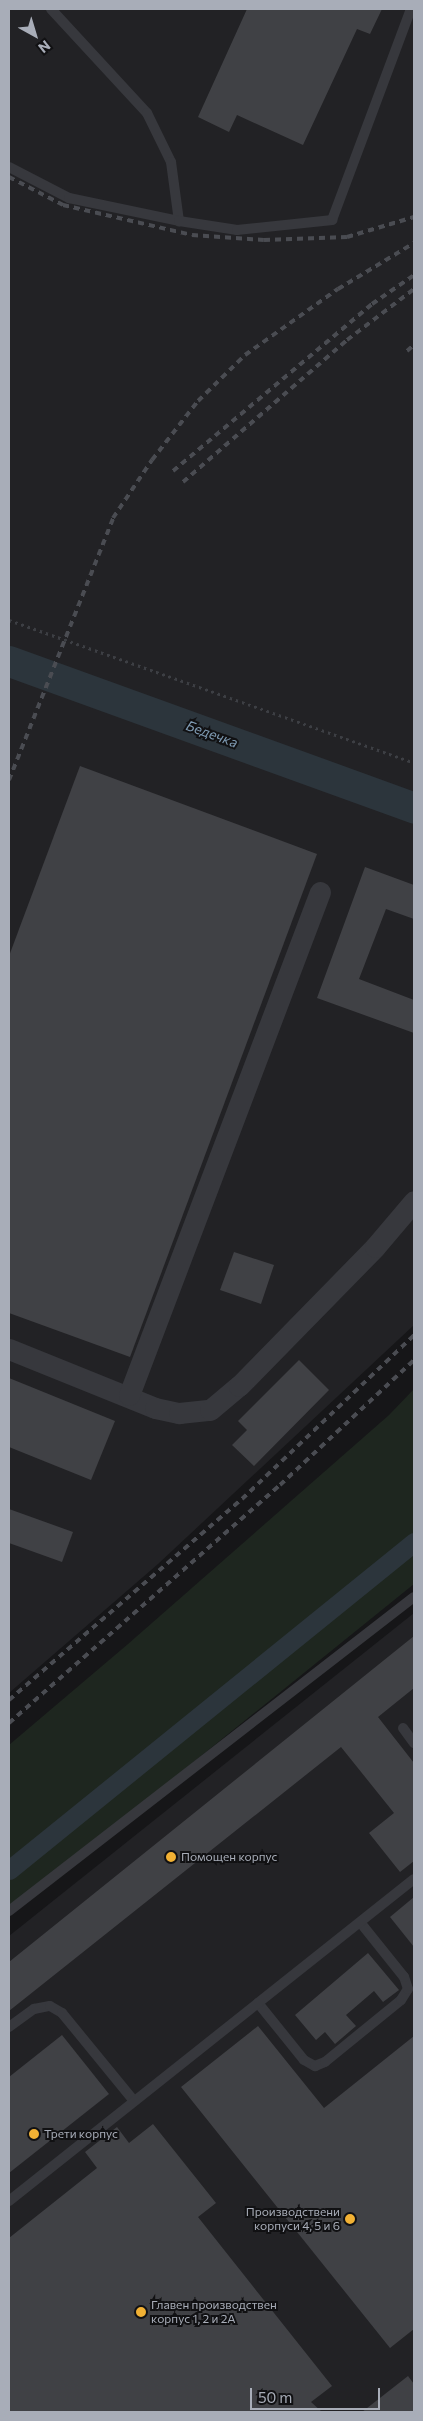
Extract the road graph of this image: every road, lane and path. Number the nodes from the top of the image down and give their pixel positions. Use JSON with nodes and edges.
{"nodes":[{"id":1,"x":51,"y":9,"type":"edge"},
{"id":2,"x":411,"y":9,"type":"edge"},
{"id":3,"x":9,"y":167,"type":"edge"},
{"id":4,"x":179,"y":221,"type":"junction"},
{"id":5,"x":9,"y":620,"type":"edge"},
{"id":6,"x":414,"y":763,"type":"edge"},
{"id":7,"x":320,"y":892,"type":"dead end"},
{"id":8,"x":414,"y":1201,"type":"edge"},
{"id":9,"x":9,"y":1349,"type":"edge"},
{"id":10,"x":129,"y":1395,"type":"junction"},
{"id":11,"x":414,"y":1597,"type":"edge"},
{"id":12,"x":403,"y":1728,"type":"dead end"},
{"id":13,"x":414,"y":1743,"type":"edge"},
{"id":14,"x":414,"y":1880,"type":"edge"},
{"id":15,"x":9,"y":1911,"type":"edge"},
{"id":16,"x":360,"y":1922,"type":"junction"},
{"id":17,"x":258,"y":2003,"type":"junction"},
{"id":18,"x":9,"y":2027,"type":"edge"},
{"id":19,"x":134,"y":2102,"type":"junction"},
{"id":20,"x":9,"y":2201,"type":"edge"}],
"edges":[{"from":1,"to":4,"type":"lane"},
{"from":2,"to":4,"type":"lane"},
{"from":3,"to":4,"type":"lane"},
{"from":5,"to":6,"type":"path"},
{"from":7,"to":10,"type":"street"},
{"from":8,"to":10,"type":"street"},
{"from":9,"to":10,"type":"street"},
{"from":11,"to":15,"type":"lane"},
{"from":12,"to":13,"type":"lane"},
{"from":14,"to":16,"type":"lane"},
{"from":16,"to":17,"type":"lane"},
{"from":16,"to":17,"type":"lane"},
{"from":17,"to":19,"type":"lane"},
{"from":18,"to":19,"type":"lane"},
{"from":19,"to":20,"type":"lane"}]}
